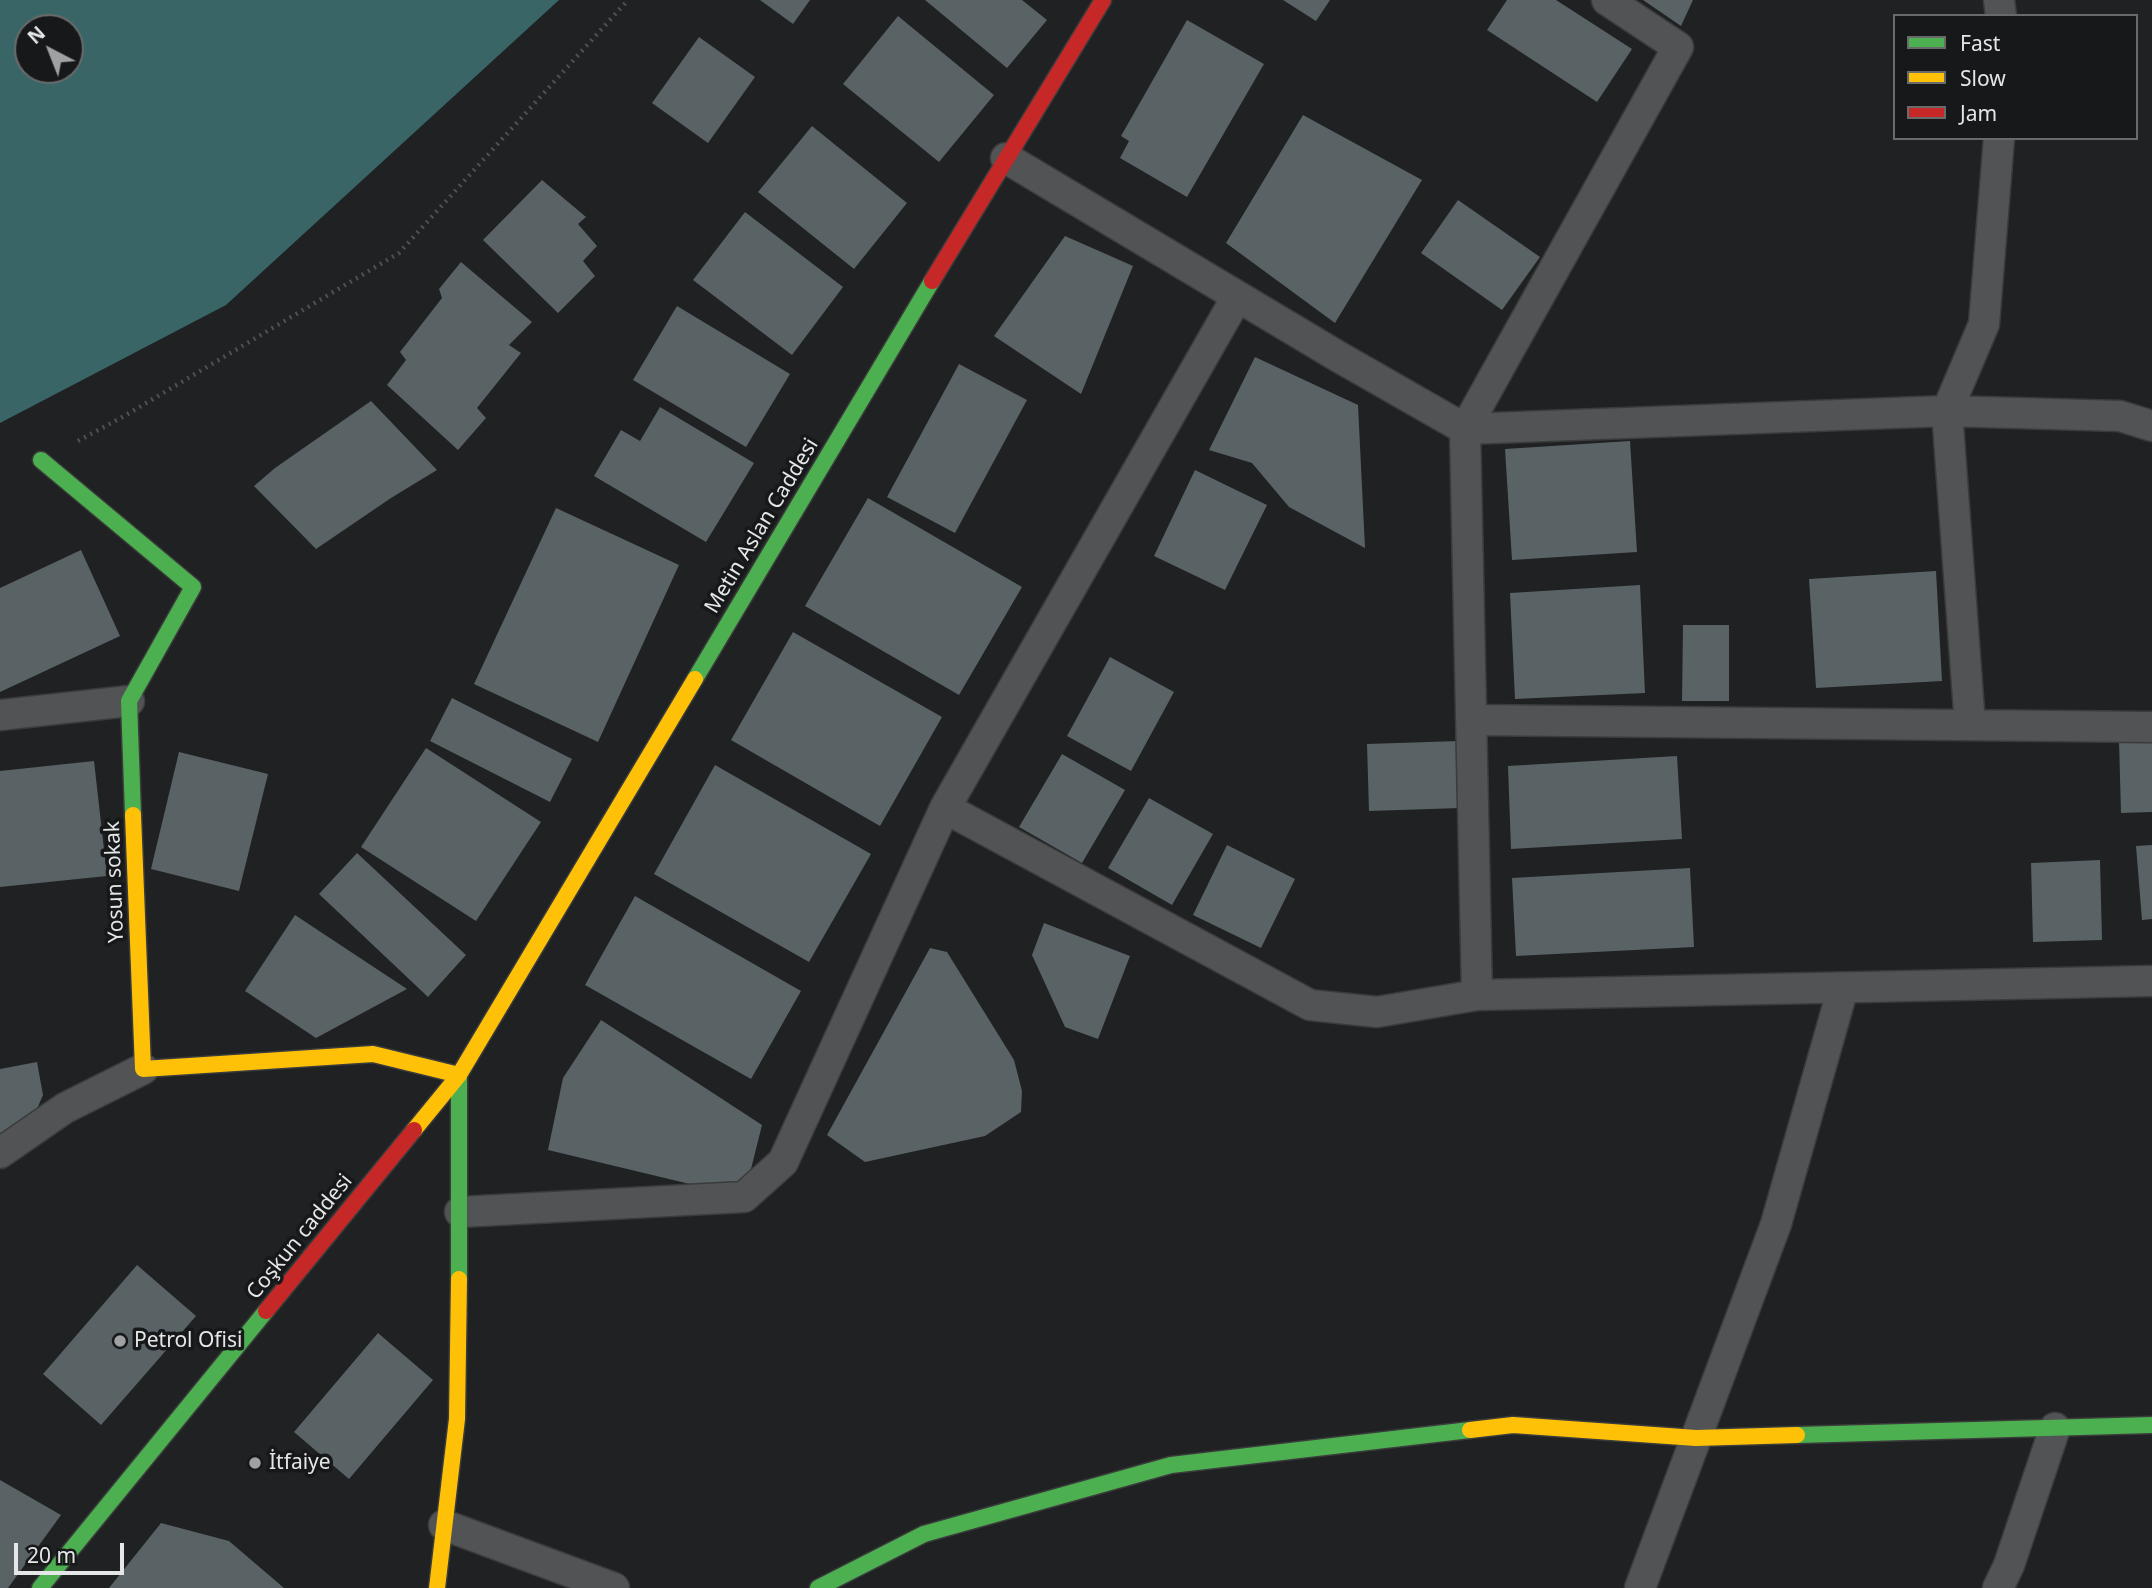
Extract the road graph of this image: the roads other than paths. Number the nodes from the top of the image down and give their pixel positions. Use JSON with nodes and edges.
{"nodes":[{"id":1,"x":1103,"y":0,"type":"edge"},
{"id":2,"x":1607,"y":0,"type":"edge"},
{"id":3,"x":1999,"y":140,"type":"edge"},
{"id":4,"x":1006,"y":158,"type":"junction"},
{"id":5,"x":1237,"y":297,"type":"junction"},
{"id":6,"x":1947,"y":411,"type":"junction"},
{"id":7,"x":2152,"y":426,"type":"edge"},
{"id":8,"x":1465,"y":429,"type":"junction"},
{"id":9,"x":41,"y":460,"type":"road end"},
{"id":10,"x":129,"y":701,"type":"junction"},
{"id":11,"x":0,"y":715,"type":"edge"},
{"id":12,"x":1471,"y":720,"type":"junction"},
{"id":13,"x":1970,"y":725,"type":"junction"},
{"id":14,"x":2152,"y":726,"type":"edge"},
{"id":15,"x":945,"y":808,"type":"junction"},
{"id":16,"x":2152,"y":981,"type":"edge"},
{"id":17,"x":1843,"y":988,"type":"junction"},
{"id":18,"x":1476,"y":995,"type":"junction"},
{"id":19,"x":143,"y":1069,"type":"junction"},
{"id":20,"x":459,"y":1075,"type":"junction"},
{"id":21,"x":0,"y":1153,"type":"edge"},
{"id":22,"x":460,"y":1212,"type":"junction"},
{"id":23,"x":2152,"y":1425,"type":"edge"},
{"id":24,"x":2055,"y":1428,"type":"junction"},
{"id":25,"x":1696,"y":1438,"type":"junction"},
{"id":26,"x":444,"y":1525,"type":"junction"},
{"id":27,"x":40,"y":1588,"type":"edge"},
{"id":28,"x":437,"y":1588,"type":"edge"},
{"id":29,"x":614,"y":1588,"type":"edge"},
{"id":30,"x":818,"y":1588,"type":"edge"},
{"id":31,"x":1640,"y":1588,"type":"edge"},
{"id":32,"x":1998,"y":1588,"type":"edge"}],
"edges":[{"from":1,"to":4,"type":"street","name":"Metin Aslan Caddesi"},
{"from":2,"to":8,"type":"street"},
{"from":3,"to":6,"type":"street"},
{"from":4,"to":5,"type":"street"},
{"from":4,"to":20,"type":"street","name":"Metin Aslan Caddesi"},
{"from":5,"to":8,"type":"street"},
{"from":5,"to":15,"type":"street"},
{"from":6,"to":7,"type":"street"},
{"from":6,"to":8,"type":"street"},
{"from":6,"to":13,"type":"street"},
{"from":8,"to":12,"type":"street"},
{"from":9,"to":10,"type":"street"},
{"from":10,"to":11,"type":"street"},
{"from":10,"to":19,"type":"street","name":"Yosun sokak"},
{"from":12,"to":13,"type":"street"},
{"from":12,"to":18,"type":"street"},
{"from":13,"to":14,"type":"street"},
{"from":15,"to":18,"type":"street"},
{"from":15,"to":22,"type":"street"},
{"from":16,"to":17,"type":"street"},
{"from":17,"to":18,"type":"street"},
{"from":17,"to":25,"type":"street"},
{"from":19,"to":20,"type":"street"},
{"from":19,"to":21,"type":"street"},
{"from":20,"to":22,"type":"street"},
{"from":20,"to":27,"type":"street","name":"Coşkun caddesi"},
{"from":22,"to":26,"type":"street"},
{"from":23,"to":24,"type":"street"},
{"from":24,"to":25,"type":"street"},
{"from":24,"to":32,"type":"street"},
{"from":25,"to":30,"type":"street"},
{"from":25,"to":31,"type":"street"},
{"from":26,"to":28,"type":"street"},
{"from":26,"to":29,"type":"street"}]}
